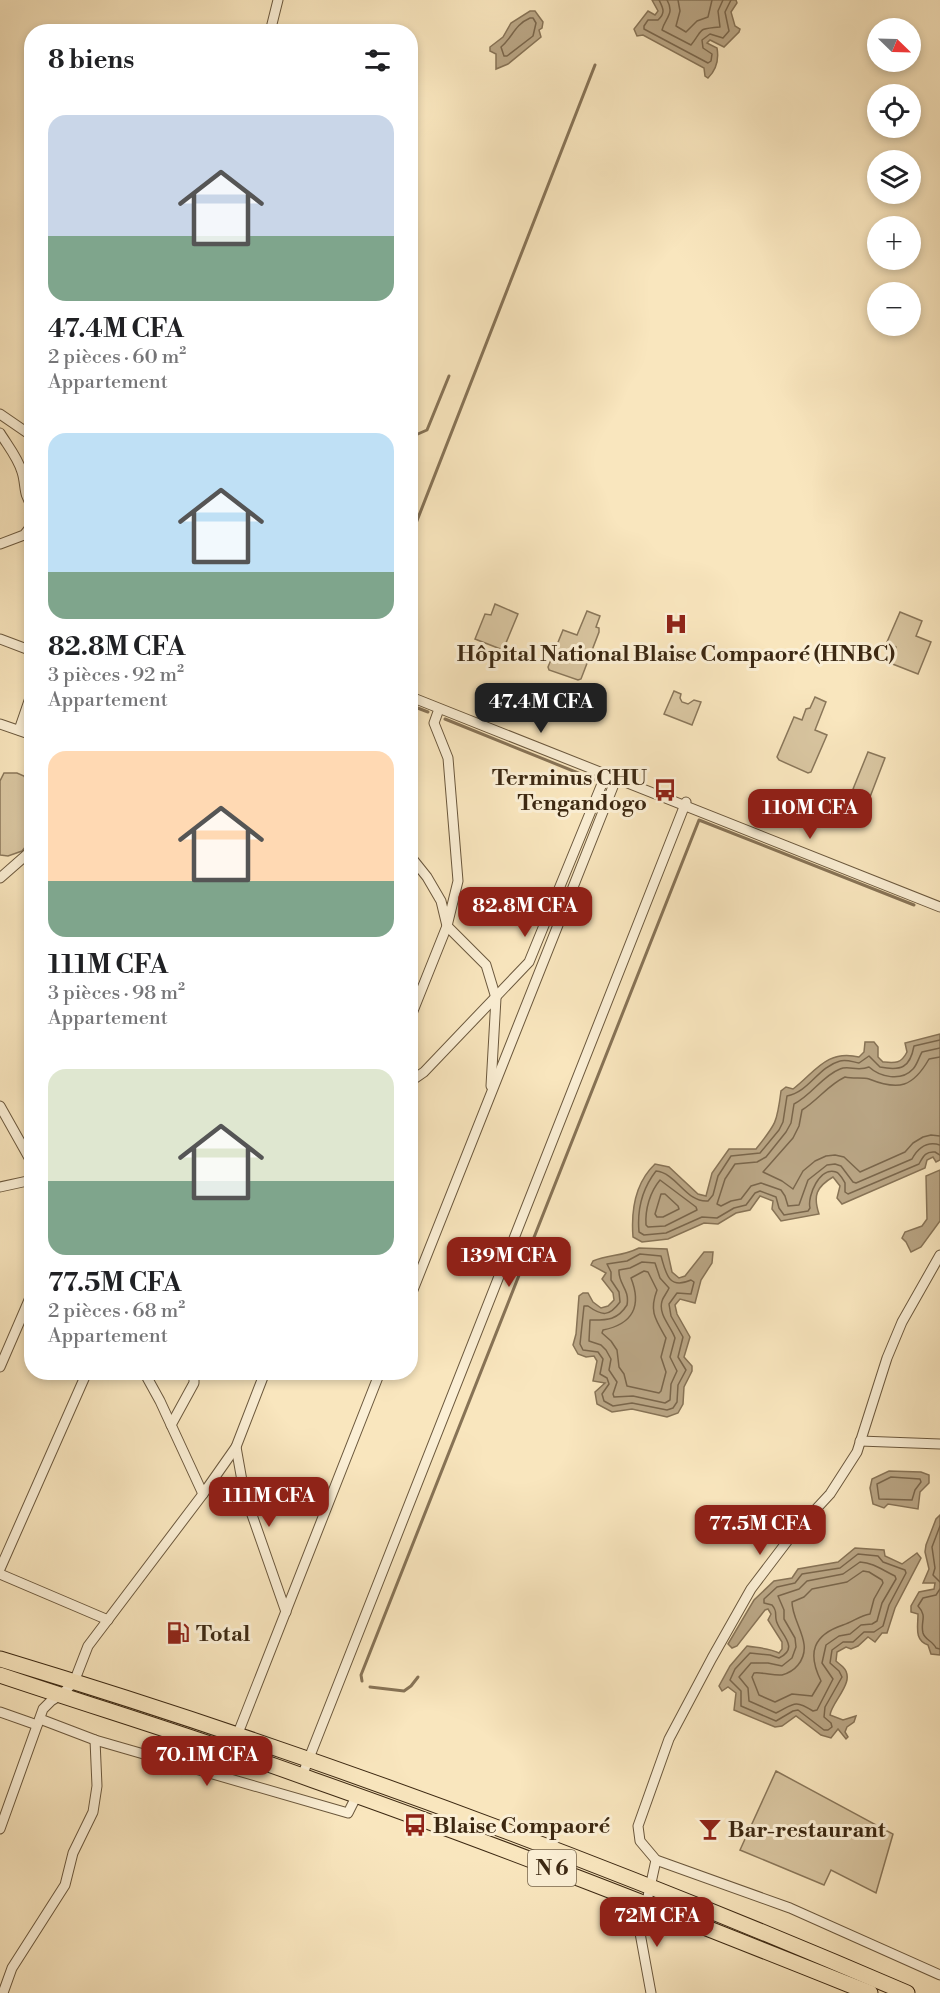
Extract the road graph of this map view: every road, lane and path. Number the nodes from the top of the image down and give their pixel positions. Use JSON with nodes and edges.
{"nodes":[{"id":1,"x":278,"y":0,"type":"edge"},
{"id":2,"x":272,"y":24,"type":"edge"},
{"id":3,"x":0,"y":414,"type":"edge"},
{"id":4,"x":24,"y":430,"type":"edge"},
{"id":5,"x":0,"y":434,"type":"edge"},
{"id":6,"x":24,"y":480,"type":"edge"},
{"id":7,"x":24,"y":537,"type":"edge"},
{"id":8,"x":0,"y":544,"type":"edge"},
{"id":9,"x":0,"y":639,"type":"edge"},
{"id":10,"x":24,"y":648,"type":"edge"},
{"id":11,"x":418,"y":701,"type":"edge"},
{"id":12,"x":439,"y":709,"type":"junction"},
{"id":13,"x":24,"y":715,"type":"edge"},
{"id":14,"x":0,"y":724,"type":"edge"},
{"id":15,"x":19,"y":730,"type":"junction"},
{"id":16,"x":24,"y":732,"type":"edge"},
{"id":17,"x":606,"y":774,"type":"junction"},
{"id":18,"x":617,"y":776,"type":"junction"},
{"id":19,"x":685,"y":804,"type":"junction"},
{"id":20,"x":24,"y":857,"type":"edge"},
{"id":21,"x":418,"y":866,"type":"edge"},
{"id":22,"x":0,"y":878,"type":"edge"},
{"id":23,"x":940,"y":907,"type":"edge"},
{"id":24,"x":447,"y":926,"type":"junction"},
{"id":25,"x":418,"y":998,"type":"edge"},
{"id":26,"x":496,"y":998,"type":"junction"},
{"id":27,"x":418,"y":1076,"type":"edge"},
{"id":28,"x":491,"y":1094,"type":"junction"},
{"id":29,"x":0,"y":1106,"type":"edge"},
{"id":30,"x":24,"y":1149,"type":"edge"},
{"id":31,"x":24,"y":1182,"type":"edge"},
{"id":32,"x":0,"y":1187,"type":"edge"},
{"id":33,"x":939,"y":1259,"type":"edge"},
{"id":34,"x":418,"y":1277,"type":"edge"},
{"id":35,"x":24,"y":1312,"type":"edge"},
{"id":36,"x":0,"y":1367,"type":"edge"},
{"id":37,"x":83,"y":1380,"type":"edge"},
{"id":38,"x":148,"y":1380,"type":"edge"},
{"id":39,"x":194,"y":1380,"type":"edge"},
{"id":40,"x":262,"y":1380,"type":"edge"},
{"id":41,"x":377,"y":1380,"type":"edge"},
{"id":42,"x":171,"y":1425,"type":"junction"},
{"id":43,"x":860,"y":1441,"type":"junction"},
{"id":44,"x":940,"y":1444,"type":"edge"},
{"id":45,"x":236,"y":1447,"type":"junction"},
{"id":46,"x":203,"y":1494,"type":"junction"},
{"id":47,"x":0,"y":1569,"type":"edge"},
{"id":48,"x":0,"y":1574,"type":"edge"},
{"id":49,"x":286,"y":1612,"type":"junction"},
{"id":50,"x":108,"y":1620,"type":"junction"},
{"id":51,"x":0,"y":1659,"type":"edge"},
{"id":52,"x":0,"y":1674,"type":"edge"},
{"id":53,"x":74,"y":1682,"type":"junction"},
{"id":54,"x":61,"y":1695,"type":"junction"},
{"id":55,"x":0,"y":1712,"type":"edge"},
{"id":56,"x":39,"y":1722,"type":"junction"},
{"id":57,"x":237,"y":1736,"type":"junction"},
{"id":58,"x":95,"y":1740,"type":"junction"},
{"id":59,"x":231,"y":1751,"type":"junction"},
{"id":60,"x":308,"y":1760,"type":"junction"},
{"id":61,"x":302,"y":1776,"type":"junction"},
{"id":62,"x":357,"y":1795,"type":"junction"},
{"id":63,"x":0,"y":1829,"type":"edge"},
{"id":64,"x":656,"y":1860,"type":"junction"},
{"id":65,"x":650,"y":1887,"type":"junction"},
{"id":66,"x":646,"y":1903,"type":"junction"},
{"id":67,"x":940,"y":1975,"type":"edge"},
{"id":68,"x":3,"y":1993,"type":"edge"},
{"id":69,"x":651,"y":1993,"type":"edge"},
{"id":70,"x":870,"y":1993,"type":"edge"},
{"id":71,"x":907,"y":1993,"type":"edge"}],
"edges":[{"from":1,"to":2,"type":"street"},
{"from":3,"to":4,"type":"street"},
{"from":5,"to":6,"type":"street"},
{"from":7,"to":8,"type":"street"},
{"from":9,"to":10,"type":"street"},
{"from":11,"to":12,"type":"street"},
{"from":12,"to":17,"type":"street"},
{"from":12,"to":24,"type":"street"},
{"from":13,"to":15,"type":"street"},
{"from":14,"to":15,"type":"street"},
{"from":15,"to":16,"type":"street"},
{"from":17,"to":18,"type":"street"},
{"from":17,"to":26,"type":"street"},
{"from":18,"to":19,"type":"street"},
{"from":18,"to":28,"type":"street"},
{"from":19,"to":23,"type":"street"},
{"from":19,"to":60,"type":"street"},
{"from":20,"to":22,"type":"street"},
{"from":21,"to":24,"type":"street"},
{"from":24,"to":25,"type":"street"},
{"from":24,"to":26,"type":"street"},
{"from":26,"to":27,"type":"street"},
{"from":26,"to":28,"type":"street"},
{"from":28,"to":34,"type":"street"},
{"from":29,"to":30,"type":"street"},
{"from":31,"to":32,"type":"street"},
{"from":33,"to":43,"type":"street"},
{"from":35,"to":36,"type":"street"},
{"from":37,"to":47,"type":"street"},
{"from":38,"to":42,"type":"street"},
{"from":39,"to":42,"type":"street"},
{"from":40,"to":45,"type":"street"},
{"from":41,"to":49,"type":"street"},
{"from":42,"to":46,"type":"street"},
{"from":43,"to":44,"type":"street"},
{"from":43,"to":64,"type":"street"},
{"from":45,"to":46,"type":"street"},
{"from":45,"to":49,"type":"street"},
{"from":46,"to":50,"type":"street"},
{"from":48,"to":50,"type":"street"},
{"from":49,"to":57,"type":"street"},
{"from":50,"to":53,"type":"street"},
{"from":51,"to":53,"type":"main road","number":"N 6"},
{"from":52,"to":54,"type":"main road","number":"N 6"},
{"from":53,"to":54,"type":"street"},
{"from":53,"to":57,"type":"main road","number":"N 6"},
{"from":54,"to":56,"type":"street"},
{"from":54,"to":59,"type":"main road","number":"N 6"},
{"from":55,"to":56,"type":"street"},
{"from":56,"to":58,"type":"street"},
{"from":56,"to":63,"type":"street"},
{"from":57,"to":59,"type":"street"},
{"from":57,"to":60,"type":"main road","number":"N 6"},
{"from":58,"to":62,"type":"street"},
{"from":58,"to":68,"type":"street"},
{"from":59,"to":61,"type":"main road","number":"N 6"},
{"from":60,"to":61,"type":"street"},
{"from":60,"to":65,"type":"main road","number":"N 6"},
{"from":61,"to":62,"type":"main road","number":"N 6"},
{"from":62,"to":66,"type":"main road","number":"N 6"},
{"from":64,"to":65,"type":"street"},
{"from":64,"to":67,"type":"street"},
{"from":65,"to":66,"type":"street"},
{"from":65,"to":71,"type":"main road","number":"N 6"},
{"from":66,"to":69,"type":"street"},
{"from":66,"to":70,"type":"main road","number":"N 6"}]}
